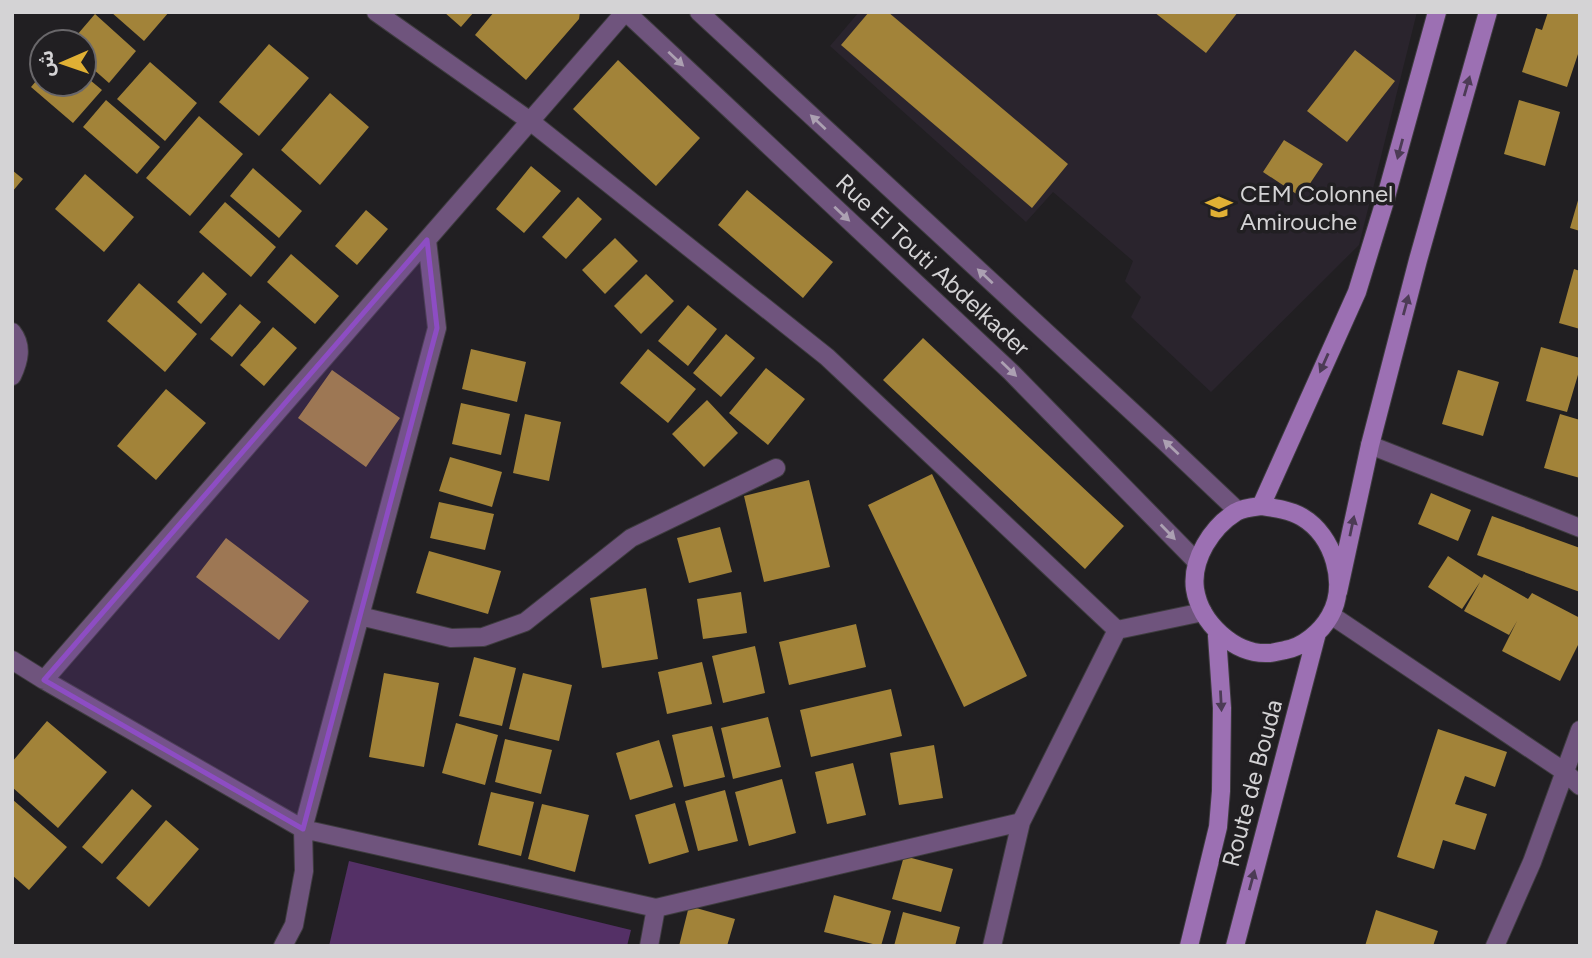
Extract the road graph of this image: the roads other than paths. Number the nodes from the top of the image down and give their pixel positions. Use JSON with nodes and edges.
{"nodes":[{"id":1,"x":376,"y":12,"type":"edge"},
{"id":2,"x":626,"y":12,"type":"edge"},
{"id":3,"x":699,"y":12,"type":"edge"},
{"id":4,"x":1437,"y":12,"type":"edge"},
{"id":5,"x":1488,"y":12,"type":"edge"},
{"id":6,"x":530,"y":121,"type":"junction"},
{"id":7,"x":427,"y":240,"type":"junction"},
{"id":8,"x":12,"y":332,"type":"edge"},
{"id":9,"x":12,"y":376,"type":"edge"},
{"id":10,"x":1370,"y":445,"type":"junction"},
{"id":11,"x":776,"y":468,"type":"dead end"},
{"id":12,"x":1261,"y":506,"type":"junction"},
{"id":13,"x":1238,"y":511,"type":"junction"},
{"id":14,"x":1580,"y":527,"type":"edge"},
{"id":15,"x":1197,"y":562,"type":"junction"},
{"id":16,"x":1338,"y":592,"type":"junction"},
{"id":17,"x":1203,"y":612,"type":"junction"},
{"id":18,"x":1331,"y":615,"type":"junction"},
{"id":19,"x":360,"y":616,"type":"junction"},
{"id":20,"x":1117,"y":630,"type":"junction"},
{"id":21,"x":1218,"y":633,"type":"junction"},
{"id":22,"x":1317,"y":633,"type":"junction"},
{"id":23,"x":12,"y":660,"type":"edge"},
{"id":24,"x":44,"y":680,"type":"junction"},
{"id":25,"x":1580,"y":730,"type":"edge"},
{"id":26,"x":1564,"y":772,"type":"junction"},
{"id":27,"x":1580,"y":786,"type":"edge"},
{"id":28,"x":1021,"y":821,"type":"junction"},
{"id":29,"x":303,"y":829,"type":"junction"},
{"id":30,"x":656,"y":908,"type":"junction"},
{"id":31,"x":283,"y":946,"type":"edge"},
{"id":32,"x":649,"y":946,"type":"edge"},
{"id":33,"x":992,"y":946,"type":"edge"},
{"id":34,"x":1189,"y":946,"type":"edge"},
{"id":35,"x":1235,"y":946,"type":"edge"},
{"id":36,"x":1496,"y":946,"type":"edge"}],
"edges":[{"from":1,"to":6,"type":"street"},
{"from":2,"to":6,"type":"street"},
{"from":2,"to":15,"type":"street","name":"Rue El Touti Abdelkader","one_way":true},
{"from":13,"to":3,"type":"street","name":"Rue El Touti Abdelkader","one_way":true},
{"from":4,"to":12,"type":"main road","one_way":true},
{"from":10,"to":5,"type":"main road","one_way":true},
{"from":6,"to":7,"type":"street"},
{"from":6,"to":20,"type":"street"},
{"from":7,"to":19,"type":"street"},
{"from":7,"to":24,"type":"street"},
{"from":8,"to":9,"type":"street"},
{"from":10,"to":14,"type":"street"},
{"from":16,"to":10,"type":"main road","one_way":true},
{"from":11,"to":19,"type":"street"},
{"from":12,"to":13,"type":"main road"},
{"from":12,"to":16,"type":"main road"},
{"from":13,"to":15,"type":"main road"},
{"from":15,"to":17,"type":"main road"},
{"from":16,"to":18,"type":"main road"},
{"from":17,"to":20,"type":"street"},
{"from":17,"to":21,"type":"main road"},
{"from":18,"to":22,"type":"main road"},
{"from":18,"to":26,"type":"street"},
{"from":19,"to":29,"type":"street"},
{"from":20,"to":28,"type":"street"},
{"from":21,"to":22,"type":"main road"},
{"from":21,"to":34,"type":"main road","name":"Route de Bouda","one_way":true},
{"from":35,"to":22,"type":"main road","name":"Route de Bouda","one_way":true},
{"from":23,"to":24,"type":"street"},
{"from":24,"to":29,"type":"street"},
{"from":25,"to":26,"type":"street"},
{"from":26,"to":27,"type":"street"},
{"from":26,"to":36,"type":"street"},
{"from":28,"to":30,"type":"street"},
{"from":28,"to":33,"type":"street"},
{"from":29,"to":30,"type":"street"},
{"from":29,"to":31,"type":"street"},
{"from":30,"to":32,"type":"street"}]}
